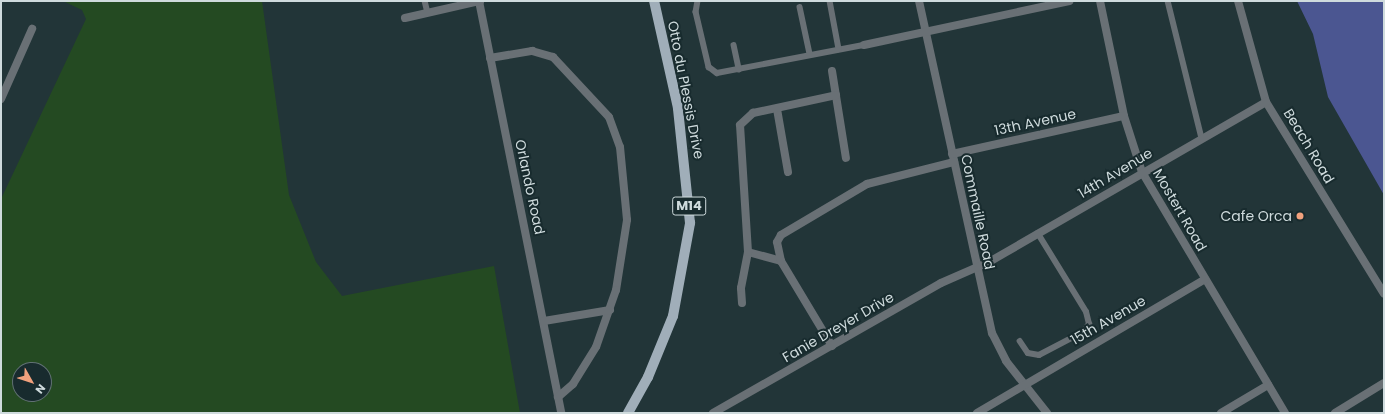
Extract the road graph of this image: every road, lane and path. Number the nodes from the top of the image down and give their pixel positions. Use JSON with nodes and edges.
{"nodes":[{"id":1,"x":425,"y":1,"type":"edge"},
{"id":2,"x":480,"y":1,"type":"edge"},
{"id":3,"x":654,"y":1,"type":"edge"},
{"id":4,"x":698,"y":1,"type":"edge"},
{"id":5,"x":830,"y":1,"type":"edge"},
{"id":6,"x":919,"y":1,"type":"edge"},
{"id":7,"x":1069,"y":1,"type":"edge"},
{"id":8,"x":1100,"y":1,"type":"edge"},
{"id":9,"x":1168,"y":1,"type":"edge"},
{"id":10,"x":1238,"y":1,"type":"edge"},
{"id":11,"x":800,"y":7,"type":"dead end"},
{"id":12,"x":428,"y":13,"type":"junction"},
{"id":13,"x":405,"y":18,"type":"dead end"},
{"id":14,"x":32,"y":29,"type":"dead end"},
{"id":15,"x":925,"y":32,"type":"junction"},
{"id":16,"x":734,"y":45,"type":"dead end"},
{"id":17,"x":864,"y":45,"type":"joint"},
{"id":18,"x":839,"y":50,"type":"junction"},
{"id":19,"x":810,"y":54,"type":"junction"},
{"id":20,"x":490,"y":58,"type":"junction"},
{"id":21,"x":739,"y":69,"type":"junction"},
{"id":22,"x":832,"y":71,"type":"dead end"},
{"id":23,"x":5,"y":80,"type":"edge"},
{"id":24,"x":836,"y":95,"type":"junction"},
{"id":25,"x":1,"y":99,"type":"edge"},
{"id":26,"x":1266,"y":102,"type":"junction"},
{"id":27,"x":777,"y":109,"type":"junction"},
{"id":28,"x":1124,"y":116,"type":"junction"},
{"id":29,"x":1202,"y":138,"type":"junction"},
{"id":30,"x":846,"y":158,"type":"dead end"},
{"id":31,"x":953,"y":158,"type":"junction"},
{"id":32,"x":788,"y":172,"type":"dead end"},
{"id":33,"x":1142,"y":172,"type":"junction"},
{"id":34,"x":1038,"y":234,"type":"junction"},
{"id":35,"x":748,"y":252,"type":"junction"},
{"id":36,"x":781,"y":261,"type":"junction"},
{"id":37,"x":976,"y":266,"type":"junction"},
{"id":38,"x":1205,"y":279,"type":"junction"},
{"id":39,"x":1384,"y":294,"type":"edge"},
{"id":40,"x":742,"y":303,"type":"dead end"},
{"id":41,"x":610,"y":310,"type":"junction"},
{"id":42,"x":544,"y":321,"type":"junction"},
{"id":43,"x":1020,"y":341,"type":"dead end"},
{"id":44,"x":832,"y":346,"type":"junction"},
{"id":45,"x":1384,"y":383,"type":"edge"},
{"id":46,"x":1024,"y":384,"type":"junction"},
{"id":47,"x":1268,"y":385,"type":"junction"},
{"id":48,"x":558,"y":397,"type":"junction"},
{"id":49,"x":561,"y":413,"type":"edge"},
{"id":50,"x":628,"y":413,"type":"edge"},
{"id":51,"x":713,"y":413,"type":"edge"},
{"id":52,"x":977,"y":413,"type":"edge"},
{"id":53,"x":1047,"y":413,"type":"edge"},
{"id":54,"x":1221,"y":413,"type":"edge"},
{"id":55,"x":1285,"y":413,"type":"edge"},
{"id":56,"x":1335,"y":413,"type":"edge"}],
"edges":[{"from":1,"to":12,"type":"lane"},
{"from":2,"to":12,"type":"street"},
{"from":2,"to":20,"type":"street","name":"Orlando Road"},
{"from":3,"to":50,"type":"main road","name":"Otto du Plessis Drive","number":"M14"},
{"from":4,"to":21,"type":"lane"},
{"from":5,"to":18,"type":"lane"},
{"from":6,"to":15,"type":"street","name":"Commaille Road"},
{"from":7,"to":15,"type":"street"},
{"from":8,"to":28,"type":"street","name":"Mostert Road"},
{"from":9,"to":29,"type":"lane"},
{"from":10,"to":26,"type":"street","name":"Beach Road"},
{"from":11,"to":19,"type":"lane"},
{"from":12,"to":13,"type":"street"},
{"from":14,"to":23,"type":"street"},
{"from":15,"to":17,"type":"street"},
{"from":15,"to":31,"type":"street","name":"Commaille Road"},
{"from":16,"to":21,"type":"lane"},
{"from":17,"to":18,"type":"lane"},
{"from":18,"to":19,"type":"lane"},
{"from":19,"to":21,"type":"lane"},
{"from":20,"to":41,"type":"street"},
{"from":20,"to":42,"type":"street","name":"Orlando Road"},
{"from":22,"to":24,"type":"street"},
{"from":23,"to":25,"type":"street"},
{"from":24,"to":27,"type":"street"},
{"from":24,"to":30,"type":"street"},
{"from":26,"to":29,"type":"street","name":"14th Avenue"},
{"from":26,"to":39,"type":"street","name":"Beach Road"},
{"from":27,"to":32,"type":"street"},
{"from":27,"to":35,"type":"street"},
{"from":28,"to":31,"type":"street","name":"13th Avenue"},
{"from":28,"to":33,"type":"street","name":"Mostert Road"},
{"from":29,"to":33,"type":"street","name":"14th Avenue"},
{"from":31,"to":36,"type":"street","name":"13th Avenue"},
{"from":31,"to":37,"type":"street","name":"Commaille Road"},
{"from":33,"to":34,"type":"street","name":"14th Avenue"},
{"from":33,"to":38,"type":"street","name":"Mostert Road"},
{"from":34,"to":37,"type":"street","name":"14th Avenue"},
{"from":34,"to":43,"type":"lane"},
{"from":35,"to":36,"type":"street"},
{"from":35,"to":40,"type":"street"},
{"from":36,"to":44,"type":"street"},
{"from":37,"to":44,"type":"street","name":"Fanie Dreyer Drive"},
{"from":37,"to":46,"type":"street","name":"Commaille Road"},
{"from":38,"to":46,"type":"street","name":"15th Avenue"},
{"from":38,"to":47,"type":"street","name":"Mostert Road"},
{"from":41,"to":42,"type":"street"},
{"from":41,"to":48,"type":"street"},
{"from":42,"to":48,"type":"street","name":"Orlando Road"},
{"from":44,"to":51,"type":"street","name":"Fanie Dreyer Drive"},
{"from":45,"to":56,"type":"street"},
{"from":46,"to":52,"type":"street","name":"15th Avenue"},
{"from":46,"to":53,"type":"street","name":"Commaille Road"},
{"from":47,"to":54,"type":"street"},
{"from":47,"to":55,"type":"street","name":"Mostert Road"},
{"from":48,"to":49,"type":"street","name":"Orlando Road"}]}
